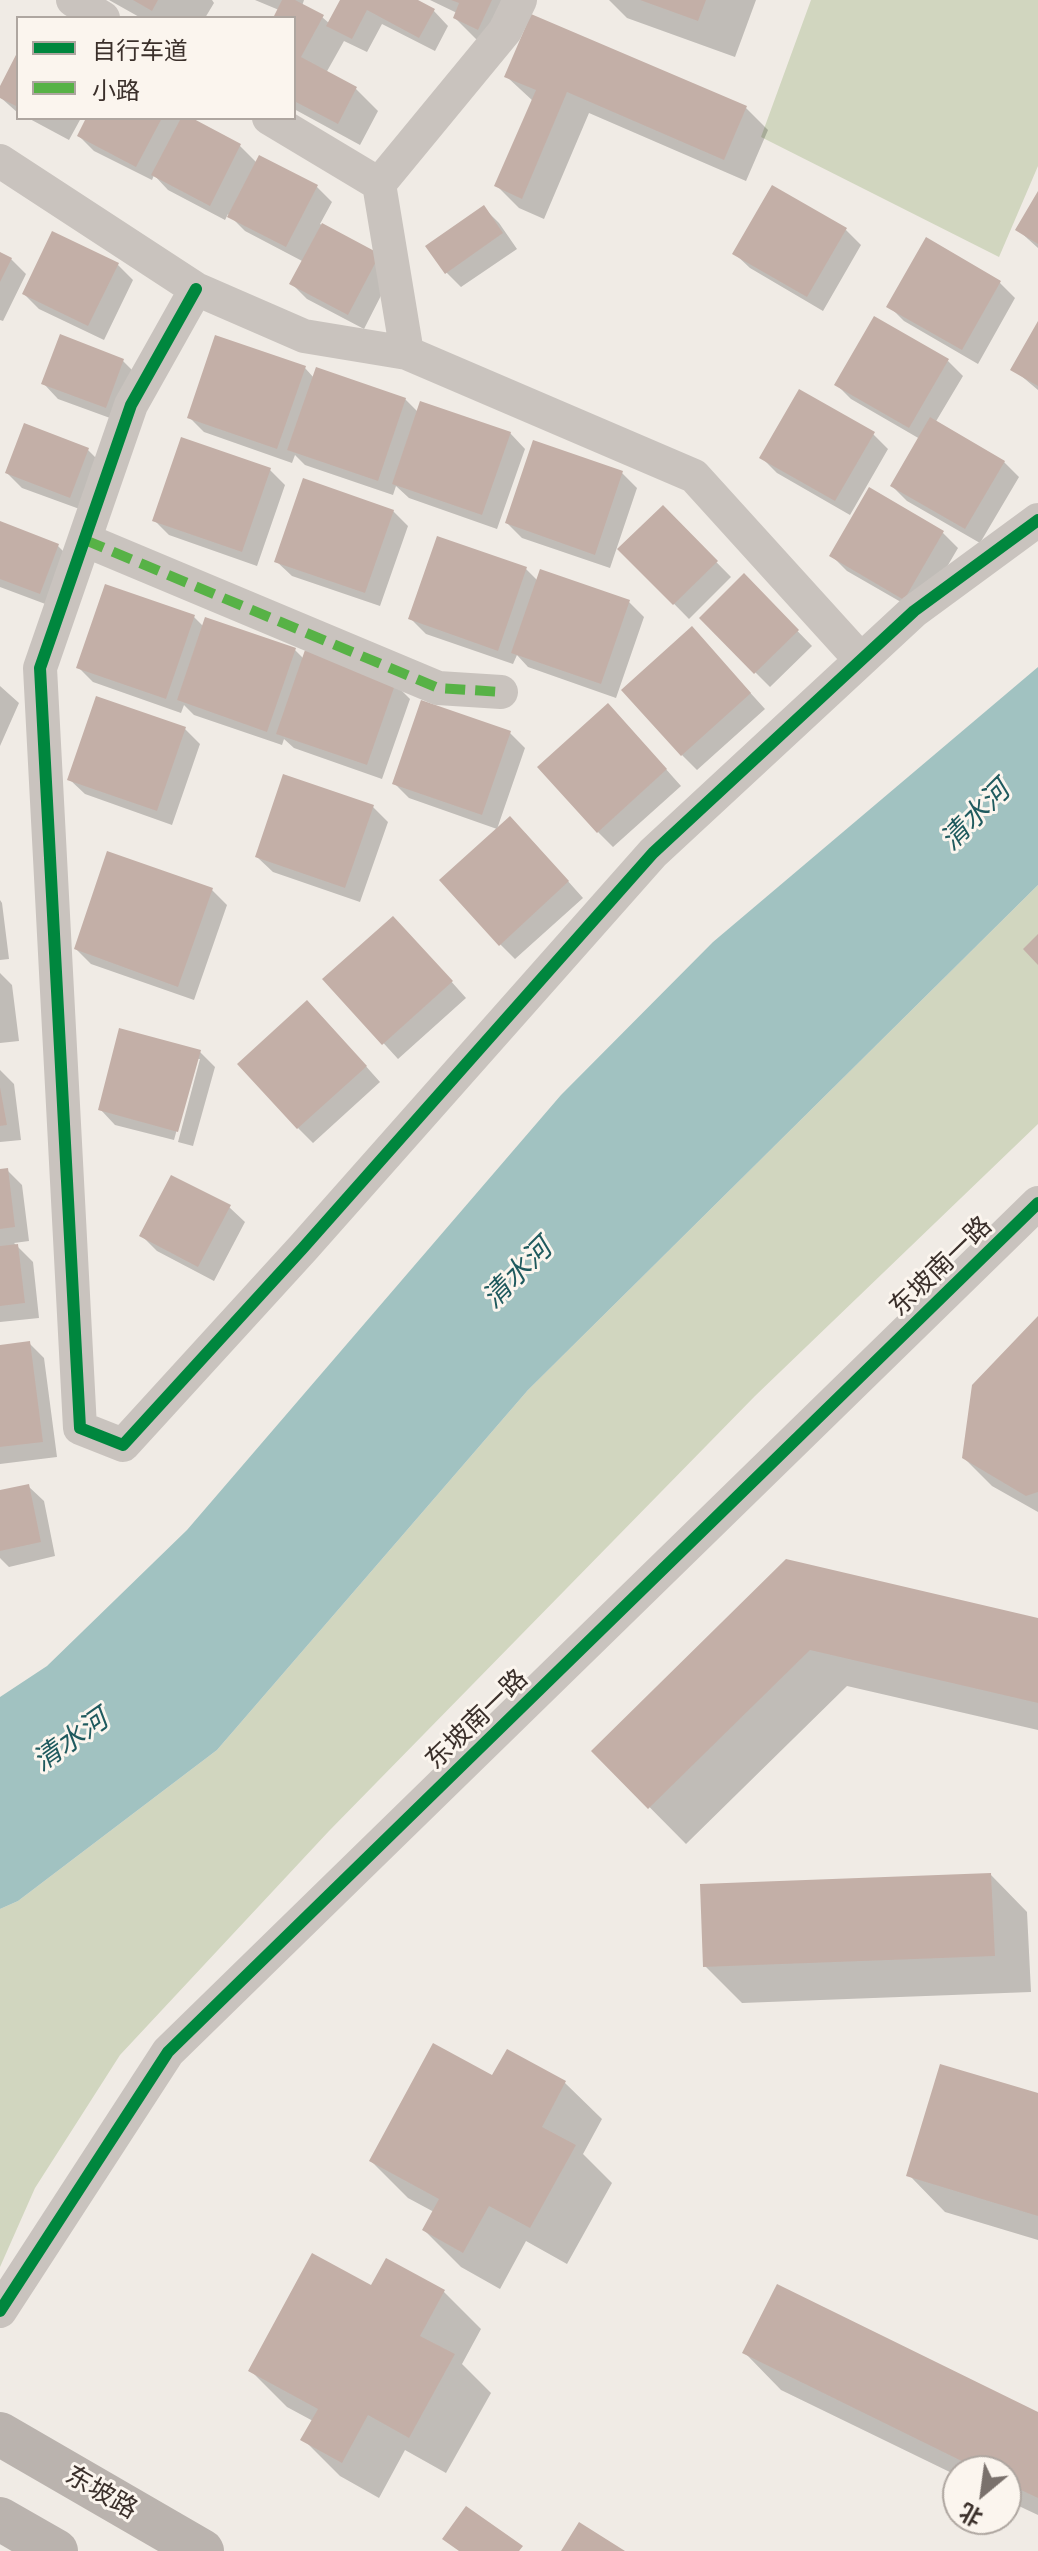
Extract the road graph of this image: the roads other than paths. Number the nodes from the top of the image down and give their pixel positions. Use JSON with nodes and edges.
{"nodes":[{"id":1,"x":73,"y":0,"type":"edge"},
{"id":2,"x":520,"y":0,"type":"edge"},
{"id":3,"x":100,"y":16,"type":"edge"},
{"id":4,"x":272,"y":120,"type":"edge"},
{"id":5,"x":0,"y":161,"type":"edge"},
{"id":6,"x":379,"y":184,"type":"junction"},
{"id":7,"x":196,"y":289,"type":"junction"},
{"id":8,"x":407,"y":353,"type":"junction"},
{"id":9,"x":1038,"y":520,"type":"edge"},
{"id":10,"x":85,"y":540,"type":"junction"},
{"id":11,"x":861,"y":660,"type":"junction"},
{"id":12,"x":501,"y":692,"type":"dead end"},
{"id":13,"x":1038,"y":1203,"type":"edge"},
{"id":14,"x":0,"y":2311,"type":"edge"},
{"id":15,"x":0,"y":2434,"type":"edge"},
{"id":16,"x":0,"y":2519,"type":"edge"},
{"id":17,"x":56,"y":2551,"type":"edge"},
{"id":18,"x":202,"y":2551,"type":"edge"}],
"edges":[{"from":1,"to":3,"type":"street"},
{"from":2,"to":6,"type":"street"},
{"from":4,"to":6,"type":"street"},
{"from":5,"to":7,"type":"street"},
{"from":6,"to":8,"type":"street"},
{"from":7,"to":8,"type":"street"},
{"from":7,"to":10,"type":"street"},
{"from":8,"to":11,"type":"street"},
{"from":9,"to":11,"type":"street"},
{"from":10,"to":11,"type":"street"},
{"from":10,"to":12,"type":"street"},
{"from":13,"to":14,"type":"street","name":"东坡南一路"},
{"from":15,"to":18,"type":"main road","name":"东坡路"},
{"from":16,"to":17,"type":"main road"}]}
